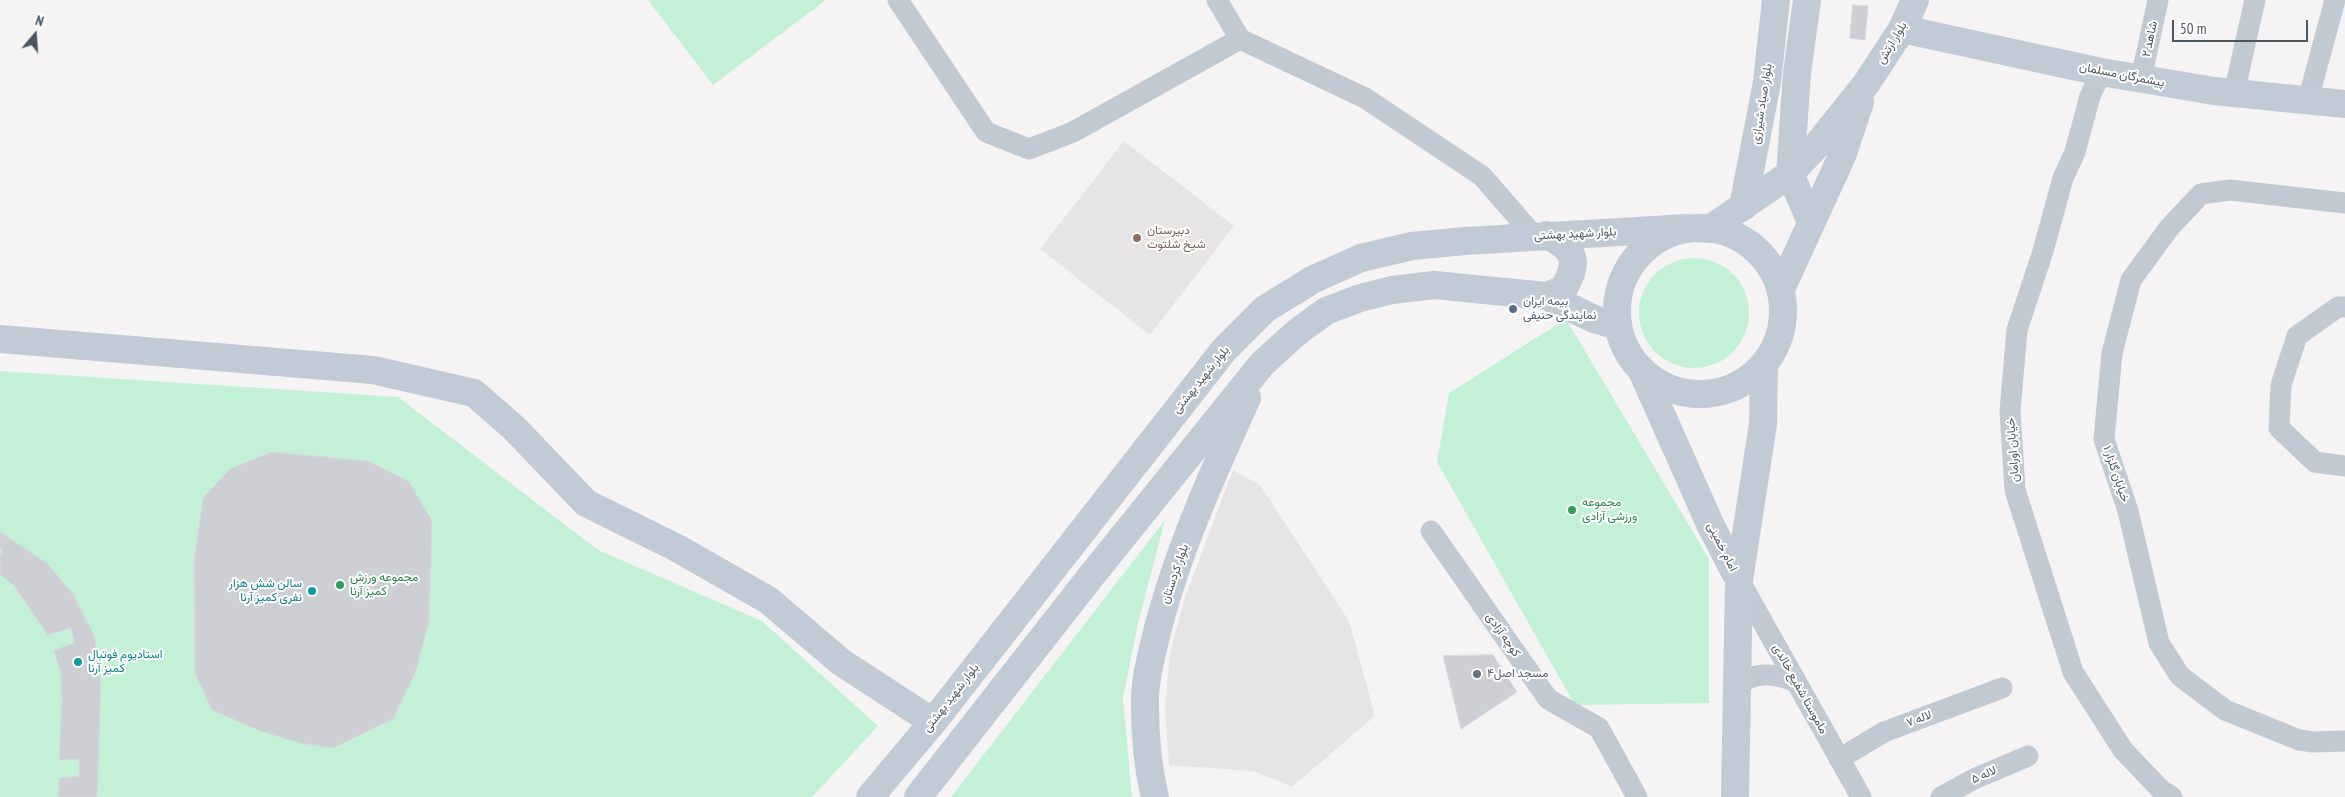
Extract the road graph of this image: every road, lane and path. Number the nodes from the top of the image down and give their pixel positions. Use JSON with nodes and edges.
{"nodes":[{"id":1,"x":898,"y":0,"type":"edge"},
{"id":2,"x":1217,"y":0,"type":"edge"},
{"id":3,"x":1776,"y":0,"type":"edge"},
{"id":4,"x":1807,"y":0,"type":"edge"},
{"id":5,"x":1915,"y":0,"type":"edge"},
{"id":6,"x":2158,"y":0,"type":"edge"},
{"id":7,"x":2255,"y":0,"type":"edge"},
{"id":8,"x":2335,"y":0,"type":"edge"},
{"id":9,"x":1902,"y":29,"type":"junction"},
{"id":10,"x":1240,"y":39,"type":"junction"},
{"id":11,"x":2101,"y":72,"type":"junction"},
{"id":12,"x":2141,"y":79,"type":"junction"},
{"id":13,"x":1866,"y":84,"type":"junction"},
{"id":14,"x":2234,"y":94,"type":"junction"},
{"id":15,"x":2308,"y":100,"type":"junction"},
{"id":16,"x":2345,"y":104,"type":"edge"},
{"id":17,"x":1790,"y":174,"type":"junction"},
{"id":18,"x":2345,"y":203,"type":"edge"},
{"id":19,"x":1744,"y":206,"type":"junction"},
{"id":20,"x":1811,"y":222,"type":"junction"},
{"id":21,"x":1693,"y":228,"type":"junction"},
{"id":22,"x":1541,"y":236,"type":"junction"},
{"id":23,"x":1781,"y":288,"type":"junction"},
{"id":24,"x":1546,"y":296,"type":"junction"},
{"id":25,"x":2345,"y":306,"type":"edge"},
{"id":26,"x":1618,"y":326,"type":"junction"},
{"id":27,"x":0,"y":339,"type":"edge"},
{"id":28,"x":1262,"y":364,"type":"junction"},
{"id":29,"x":1764,"y":365,"type":"junction"},
{"id":30,"x":1642,"y":371,"type":"junction"},
{"id":31,"x":2345,"y":466,"type":"edge"},
{"id":32,"x":1431,"y":531,"type":"dead end"},
{"id":33,"x":1739,"y":580,"type":"junction"},
{"id":34,"x":1796,"y":682,"type":"junction"},
{"id":35,"x":1738,"y":686,"type":"junction"},
{"id":36,"x":2002,"y":688,"type":"dead end"},
{"id":37,"x":933,"y":722,"type":"junction"},
{"id":38,"x":2345,"y":741,"type":"edge"},
{"id":39,"x":2028,"y":756,"type":"dead end"},
{"id":40,"x":1839,"y":759,"type":"junction"},
{"id":41,"x":870,"y":797,"type":"edge"},
{"id":42,"x":918,"y":797,"type":"edge"},
{"id":43,"x":1155,"y":797,"type":"edge"},
{"id":44,"x":1637,"y":797,"type":"edge"},
{"id":45,"x":1735,"y":797,"type":"edge"},
{"id":46,"x":1861,"y":797,"type":"edge"},
{"id":47,"x":1941,"y":797,"type":"edge"},
{"id":48,"x":2172,"y":797,"type":"edge"}],
"edges":[{"from":1,"to":10,"type":"street"},
{"from":2,"to":10,"type":"street"},
{"from":3,"to":19,"type":"main road","name":"بلوار صیاد شیرازی"},
{"from":4,"to":17,"type":"main road"},
{"from":5,"to":9,"type":"main road","name":"بلوار ارتش"},
{"from":6,"to":12,"type":"street","name":"شاهد ۲"},
{"from":7,"to":14,"type":"street"},
{"from":8,"to":15,"type":"street"},
{"from":9,"to":11,"type":"main road","name":"پیشمرگان مسلمان"},
{"from":9,"to":13,"type":"main road","name":"بلوار ارتش"},
{"from":10,"to":22,"type":"street"},
{"from":11,"to":12,"type":"main road","name":"پیشمرگان مسلمان"},
{"from":11,"to":48,"type":"street","name":"خیابان اورامان"},
{"from":12,"to":14,"type":"main road","name":"پیشمرگان مسلمان"},
{"from":13,"to":17,"type":"main road"},
{"from":13,"to":20,"type":"main road"},
{"from":14,"to":15,"type":"main road","name":"پیشمرگان مسلمان"},
{"from":15,"to":16,"type":"main road","name":"پیشمرگان مسلمان"},
{"from":17,"to":19,"type":"main road"},
{"from":17,"to":20,"type":"main road"},
{"from":18,"to":38,"type":"street","name":"خیابان گلزار ۱"},
{"from":19,"to":21,"type":"main road"},
{"from":20,"to":23,"type":"main road"},
{"from":21,"to":22,"type":"main road","name":"بلوار شهید بهشتی"},
{"from":21,"to":23,"type":"main road"},
{"from":21,"to":26,"type":"main road"},
{"from":22,"to":24,"type":"main road"},
{"from":22,"to":37,"type":"main road","name":"بلوار شهید بهشتی"},
{"from":23,"to":29,"type":"main road"},
{"from":24,"to":26,"type":"main road"},
{"from":24,"to":28,"type":"main road"},
{"from":25,"to":31,"type":"street"},
{"from":26,"to":30,"type":"main road"},
{"from":27,"to":37,"type":"main road"},
{"from":28,"to":42,"type":"main road"},
{"from":28,"to":43,"type":"main road","name":"بلوار کردستان"},
{"from":29,"to":30,"type":"main road"},
{"from":29,"to":33,"type":"main road"},
{"from":30,"to":33,"type":"main road","name":"امام خمینی"},
{"from":32,"to":44,"type":"street","name":"کوچه آزادی"},
{"from":33,"to":34,"type":"street","name":"ماموستا شفیع خالدی"},
{"from":33,"to":35,"type":"main road","name":"امام خمینی"},
{"from":34,"to":35,"type":"street"},
{"from":34,"to":40,"type":"street","name":"ماموستا شفیع خالدی"},
{"from":35,"to":45,"type":"main road","name":"امام خمینی"},
{"from":36,"to":40,"type":"street","name":"لاله ۷"},
{"from":37,"to":41,"type":"main road","name":"بلوار شهید بهشتی"},
{"from":39,"to":47,"type":"street","name":"لاله ۵"},
{"from":40,"to":46,"type":"street","name":"ماموستا شفیع خالدی"}]}
